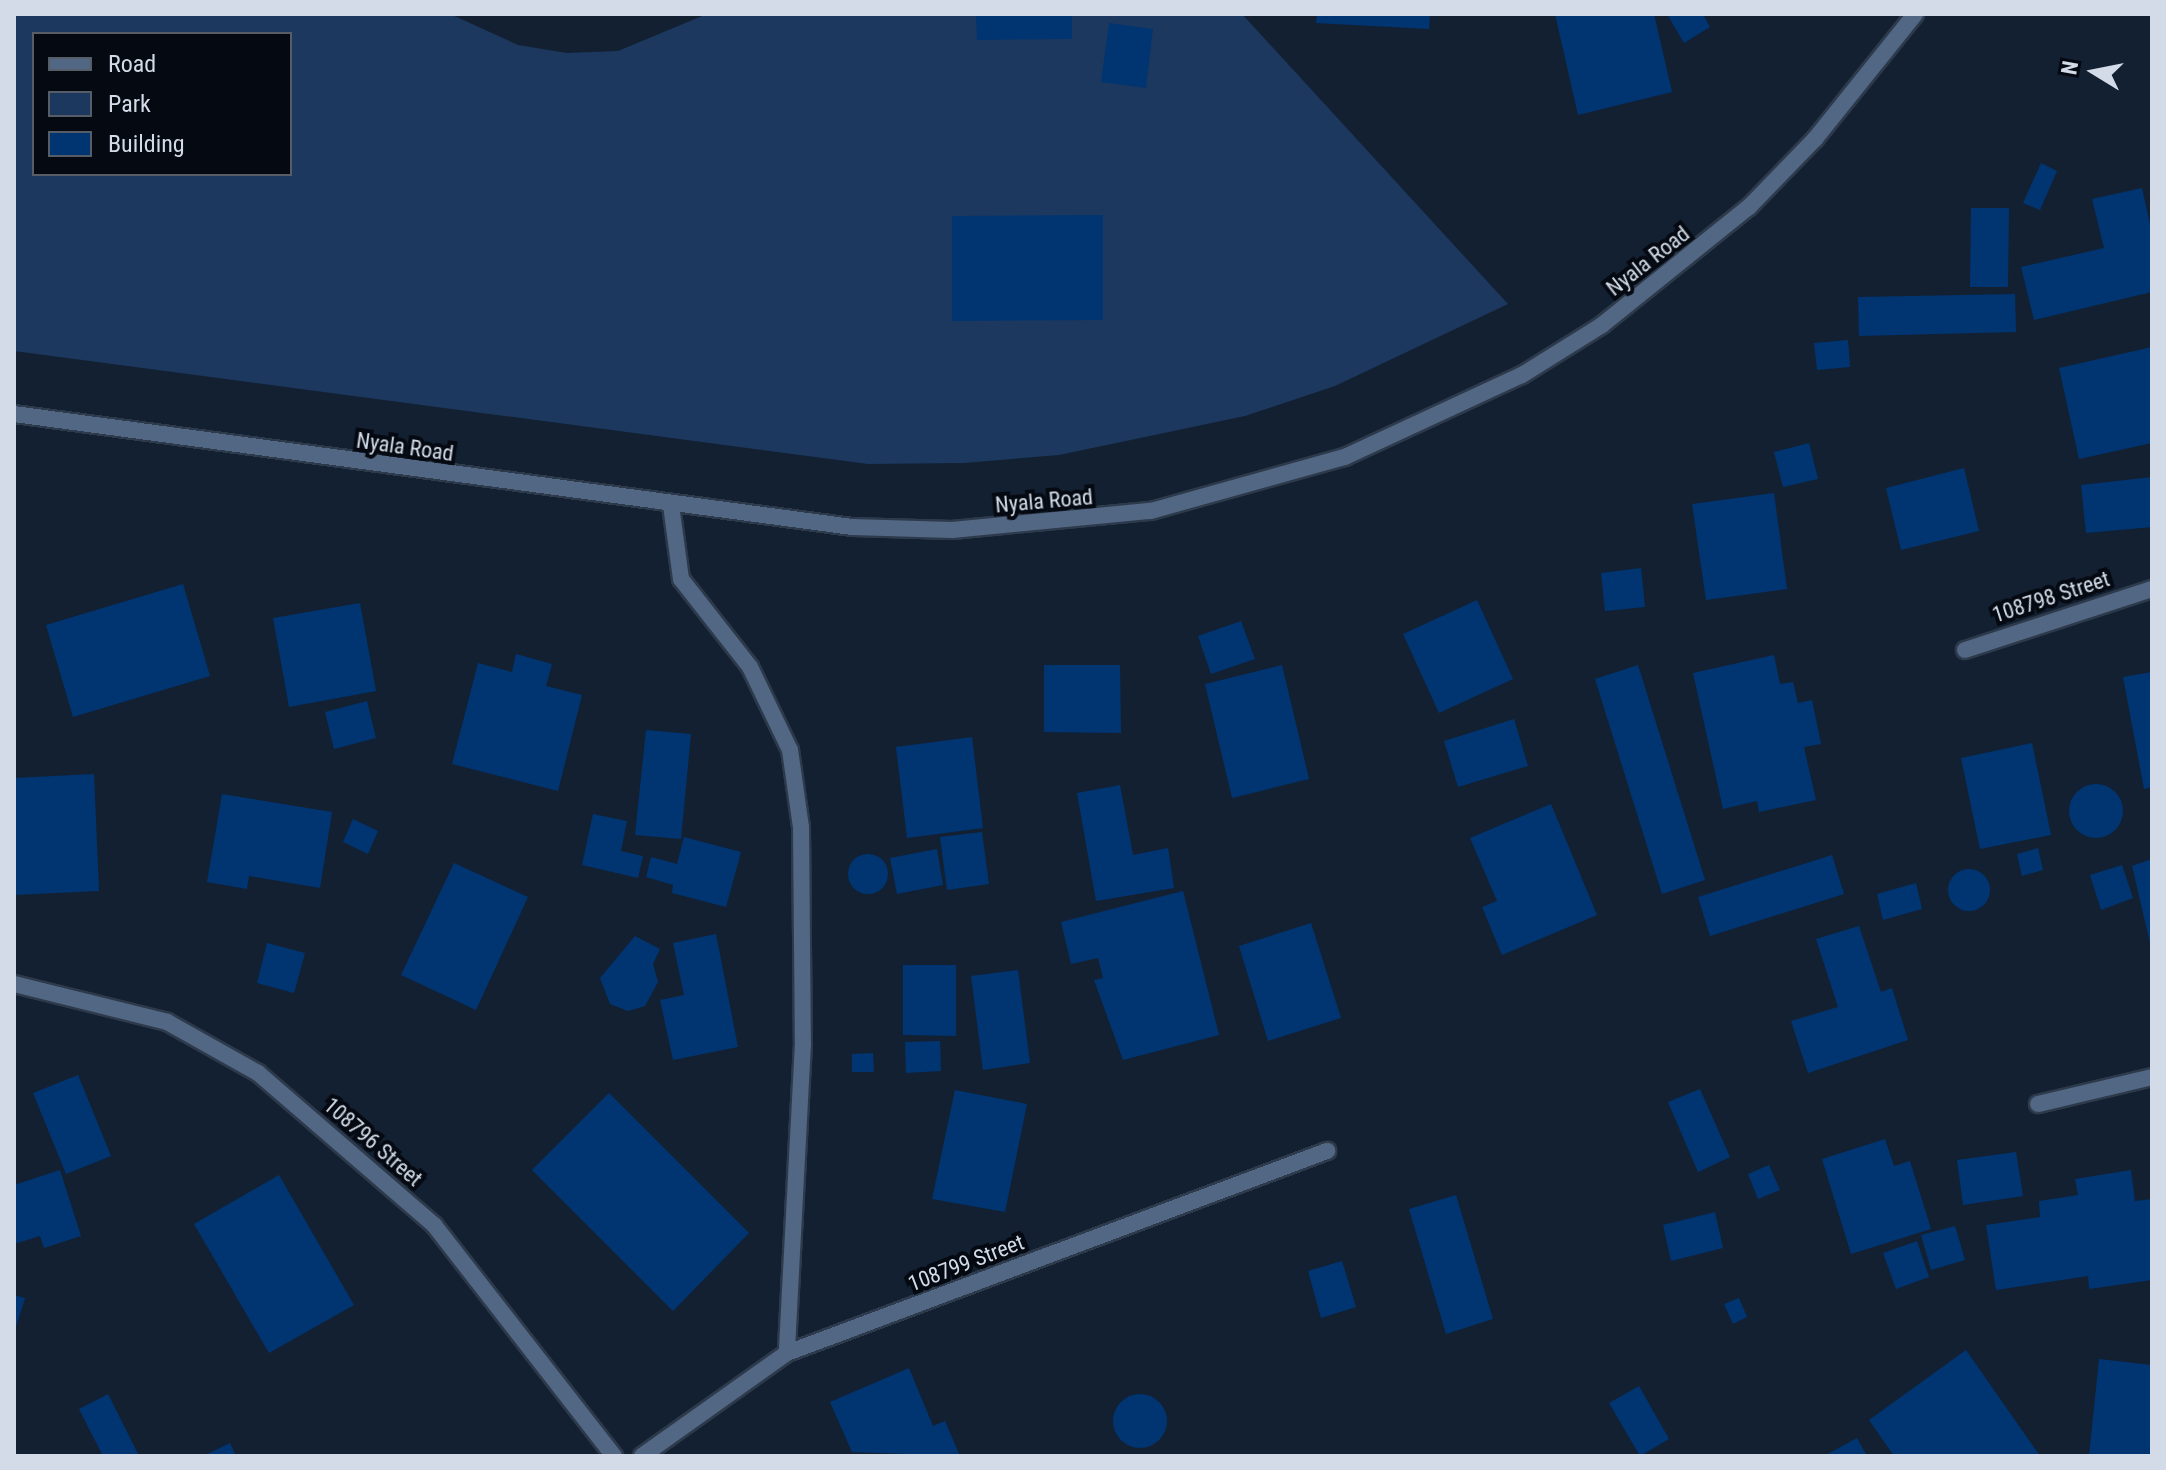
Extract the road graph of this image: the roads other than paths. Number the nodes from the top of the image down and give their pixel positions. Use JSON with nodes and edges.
{"nodes":[{"id":1,"x":1915,"y":14,"type":"edge"},
{"id":2,"x":14,"y":414,"type":"edge"},
{"id":3,"x":671,"y":505,"type":"junction"},
{"id":4,"x":2152,"y":589,"type":"edge"},
{"id":5,"x":1965,"y":650,"type":"dead end"},
{"id":6,"x":14,"y":984,"type":"edge"},
{"id":7,"x":2152,"y":1077,"type":"edge"},
{"id":8,"x":2038,"y":1104,"type":"dead end"},
{"id":9,"x":1327,"y":1151,"type":"dead end"},
{"id":10,"x":787,"y":1353,"type":"junction"},
{"id":11,"x":614,"y":1456,"type":"edge"},
{"id":12,"x":642,"y":1456,"type":"edge"}],
"edges":[{"from":1,"to":3,"type":"street","name":"Nyala Road"},
{"from":2,"to":3,"type":"street","name":"Nyala Road"},
{"from":3,"to":10,"type":"street"},
{"from":4,"to":5,"type":"street","name":"108798 Street"},
{"from":6,"to":11,"type":"street","name":"108796 Street"},
{"from":7,"to":8,"type":"street"},
{"from":9,"to":10,"type":"street","name":"108799 Street"},
{"from":10,"to":12,"type":"street","name":"108799 Street"}]}
